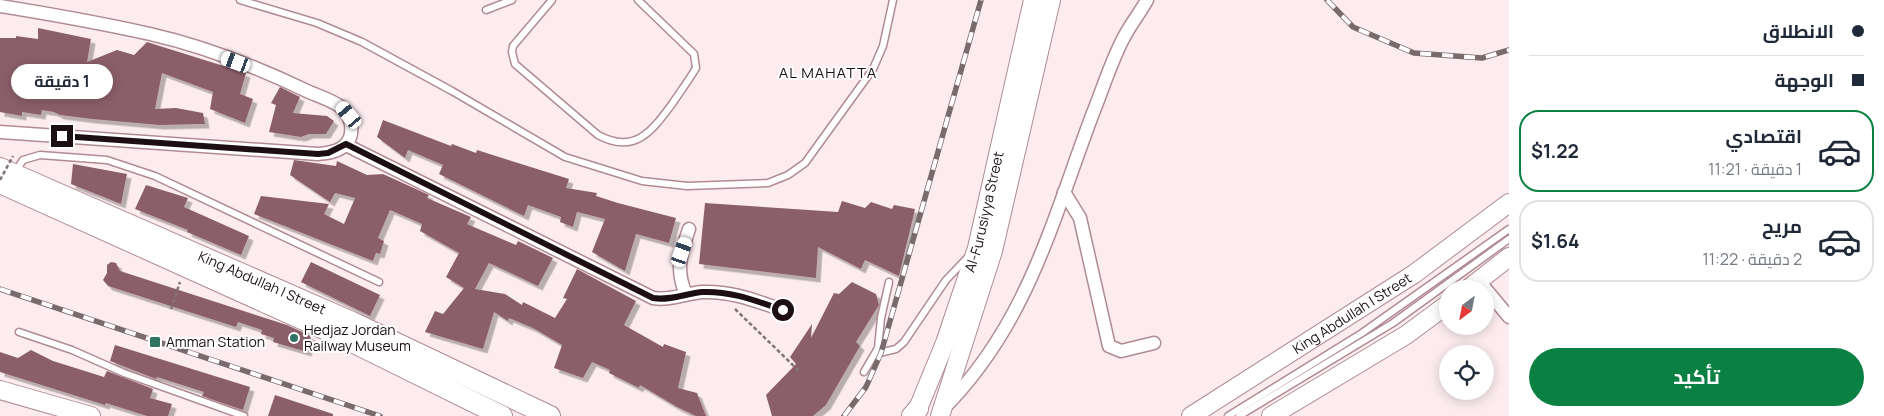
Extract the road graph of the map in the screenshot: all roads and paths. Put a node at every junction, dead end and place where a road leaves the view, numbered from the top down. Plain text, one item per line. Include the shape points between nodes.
1 (240, 0) edge
2 (512, 0) edge
3 (552, 0) edge
4 (638, 0) edge
5 (893, 0) edge
6 (1033, 0) edge
7 (1051, 0) edge
8 (1148, 0) edge
9 (0, 6) edge
10 (486, 10) dead end
11 (0, 132) edge
12 (346, 144) junction
13 (15, 150) dead end
14 (5, 172) edge
15 (1064, 192) junction
16 (1509, 204) edge
17 (690, 229) dead end
18 (1509, 229) edge
19 (1509, 239) edge
20 (977, 248) junction
21 (1509, 257) edge
22 (185, 266) junction
23 (1480, 280) edge
24 (379, 282) dead end
25 (889, 282) dead end
26 (717, 292) junction
27 (686, 294) junction
28 (1494, 303) edge
29 (171, 310) dead end
30 (783, 310) dead end
31 (1439, 311) edge
32 (1509, 317) edge
33 (19, 332) dead end
34 (1154, 342) dead end
35 (874, 354) junction
36 (799, 371) dead end
37 (864, 372) dead end
38 (0, 390) edge
39 (1290, 411) edge
40 (941, 413) edge
41 (915, 414) edge
42 (91, 416) edge
43 (244, 416) edge
44 (502, 416) edge
45 (550, 416) edge
46 (1191, 416) edge
47 (1228, 416) edge
48 (1239, 416) edge
49 (1271, 416) edge

1 - 5 lane via 316,23 362,42 565,157 642,181 687,186 768,183 805,163 873,69 883,46
2 - 10 lane
3 - 4 lane via 516,41 513,58 520,68 598,135 620,143 633,142 653,129 696,68 694,54
6 - 20 main road, Al-Furusiyya Street
7 - 40 main road, Al-Furusiyya Street via 993,251
8 - 15 street via 1117,51
9 - 12 street via 150,34 188,44 284,80 342,107 352,125
11 - 12 street via 318,154
12 - 27 street via 653,298
13 - 14 path
14 - 22 main road, King Abdullah I Street
14 - 24 lane via 34,155 87,157 122,164 155,176
14 - 45 main road, King Abdullah I Street via 352,322
15 - 34 street via 1080,218 1109,346 1121,351
15 - 40 street via 1041,257 1016,310 985,362
16 - 46 main road, King Abdullah I Street via 1414,274
17 - 27 street via 679,262 680,282
18 - 47 lane via 1362,333
19 - 48 lane via 1394,323
20 - 35 lane via 946,280 904,342 896,348
20 - 41 main road, Al-Furusiyya Street via 945,343
21 - 23 main road
22 - 29 path
22 - 44 main road, King Abdullah I Street via 344,338
25 - 35 lane via 880,340
26 - 27 street
26 - 30 street
26 - 36 path
28 - 32 street
31 - 39 main road
33 - 43 lane
35 - 37 lane
38 - 42 main road
39 - 49 main road

